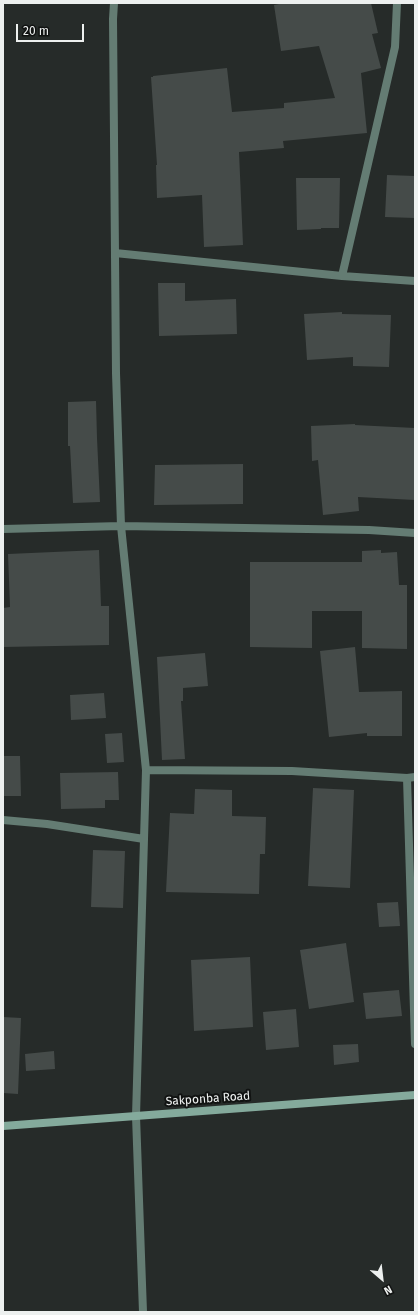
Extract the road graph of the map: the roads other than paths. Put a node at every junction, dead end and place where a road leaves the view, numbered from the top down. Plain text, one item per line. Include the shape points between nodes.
1 (114, 3) edge
2 (397, 3) edge
3 (115, 253) junction
4 (342, 276) junction
5 (415, 281) edge
6 (121, 526) junction
7 (3, 528) edge
8 (415, 533) edge
9 (146, 770) junction
10 (411, 778) edge
11 (3, 820) edge
12 (144, 839) junction
13 (415, 1044) edge
14 (415, 1095) edge
15 (136, 1116) junction
16 (3, 1126) edge
17 (143, 1312) edge

1 - 3 street
2 - 4 street via 395,47
3 - 4 street
3 - 6 street
4 - 5 street
6 - 7 street
6 - 8 street
6 - 9 street
9 - 10 street via 292,771
9 - 12 street
10 - 13 street
11 - 12 street
12 - 15 street
14 - 15 main road, Sakponba Road
15 - 16 main road, Sakponba Road
15 - 17 street

